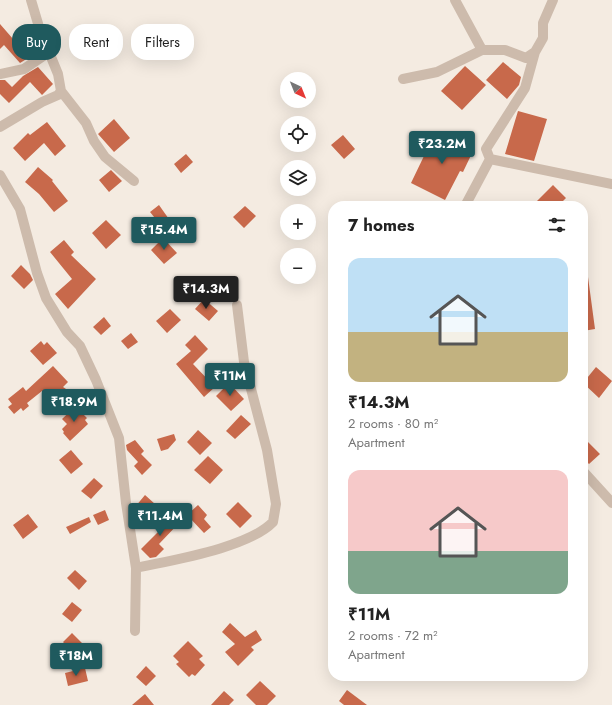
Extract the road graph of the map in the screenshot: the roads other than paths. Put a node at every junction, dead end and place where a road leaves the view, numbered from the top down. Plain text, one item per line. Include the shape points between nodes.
1 (31, 0) edge
2 (455, 0) edge
3 (553, 0) edge
4 (38, 24) edge
5 (482, 50) junction
6 (535, 52) junction
7 (38, 60) edge
8 (53, 60) edge
9 (0, 74) edge
10 (403, 79) dead end
11 (61, 91) junction
12 (0, 127) edge
13 (490, 159) junction
14 (0, 175) edge
15 (134, 181) dead end
16 (612, 184) edge
17 (468, 201) edge
18 (237, 304) dead end
19 (588, 477) edge
20 (612, 503) edge
21 (136, 568) junction
22 (135, 631) dead end

1 - 4 street
2 - 5 street
3 - 6 street via 543,23 543,38
5 - 6 street via 505,50 526,58
5 - 10 street via 437,72
6 - 13 street via 525,88 486,149
7 - 9 street via 24,69
8 - 11 street
11 - 12 street
11 - 15 street via 86,123 105,157
13 - 16 street
13 - 17 street
14 - 21 street via 20,210 46,298 67,332 80,346 120,438
18 - 21 street via 244,362 270,465 276,504 273,522 256,535 217,548
19 - 20 street
21 - 22 street

